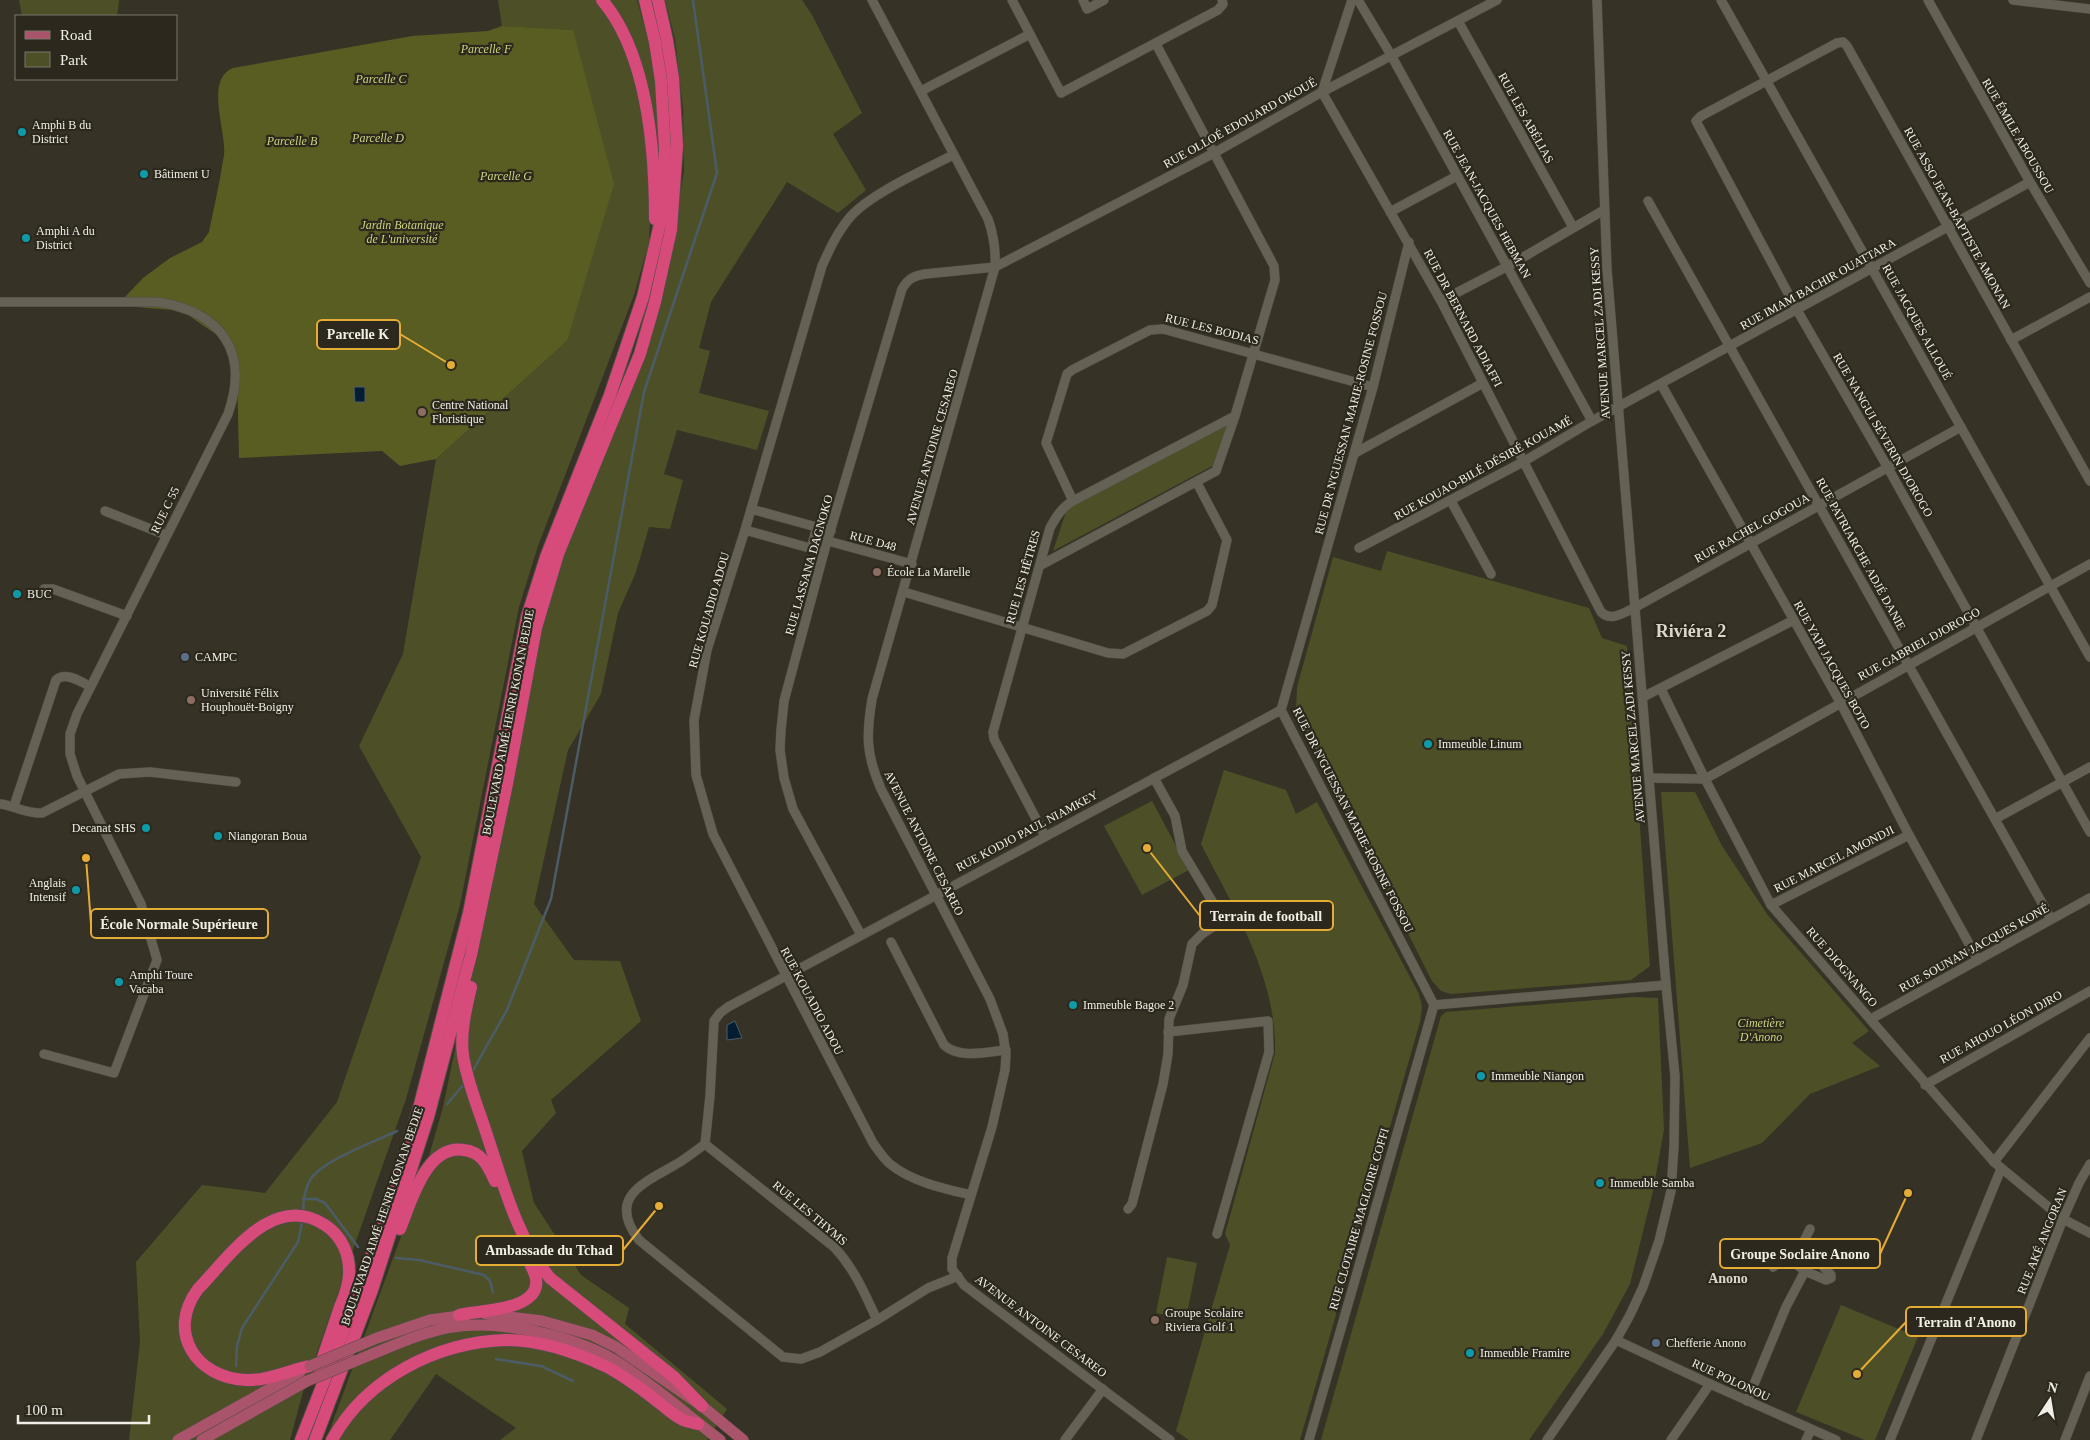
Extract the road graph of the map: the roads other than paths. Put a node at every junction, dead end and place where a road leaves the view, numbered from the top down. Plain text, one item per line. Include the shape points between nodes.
1 (602, 0) edge
2 (644, 0) edge
3 (658, 0) edge
4 (872, 0) edge
5 (1012, 0) edge
6 (1083, 0) edge
7 (1104, 0) edge
8 (1222, 0) edge
9 (1352, 0) edge
10 (1358, 0) edge
11 (1497, 0) edge
12 (1597, 0) edge
13 (1721, 0) edge
14 (1928, 0) edge
15 (2013, 0) edge
16 (2090, 9) edge
17 (1458, 21) junction
18 (1030, 34) junction
19 (1156, 44) junction
20 (1391, 55) junction
21 (1767, 81) junction
22 (921, 91) junction
23 (1322, 92) junction
24 (1214, 153) junction
25 (953, 154) junction
26 (1457, 176) junction
27 (2030, 182) junction
28 (1648, 201) dead end
29 (1604, 210) junction
30 (1390, 212) junction
31 (1573, 227) junction
32 (1948, 228) junction
33 (654, 242) junction
34 (1408, 242) junction
35 (1508, 266) junction
36 (995, 267) junction
37 (1872, 269) junction
38 (2087, 271) edge
39 (2090, 283) edge
40 (2090, 297) edge
41 (1442, 301) junction
42 (0, 302) edge
43 (1797, 310) junction
44 (2011, 340) junction
45 (1730, 347) junction
46 (1254, 353) junction
47 (1483, 383) junction
48 (1661, 384) junction
49 (1373, 387) junction
50 (1618, 408) junction
51 (1235, 416) junction
52 (1592, 421) junction
53 (1961, 427) junction
54 (1355, 452) junction
55 (1523, 462) junction
56 (1888, 468) junction
57 (2090, 481) edge
58 (1197, 483) junction
59 (1073, 501) junction
60 (1451, 501) junction
61 (1819, 506) junction
62 (751, 509) junction
63 (104, 512) dead end
64 (817, 527) junction
65 (745, 530) junction
66 (830, 531) junction
67 (166, 535) junction
68 (828, 541) junction
69 (1751, 544) junction
70 (812, 548) junction
71 (1359, 548) dead end
72 (824, 552) junction
73 (912, 564) junction
74 (2090, 564) edge
75 (1041, 565) junction
76 (1491, 574) dead end
77 (2050, 586) junction
78 (44, 589) dead end
79 (904, 592) junction
80 (1634, 608) junction
81 (127, 616) junction
82 (1794, 620) junction
83 (1022, 627) junction
84 (1977, 627) junction
85 (2090, 657) edge
86 (1908, 664) junction
87 (90, 686) junction
88 (1661, 688) junction
89 (1643, 697) junction
90 (1840, 702) junction
91 (1281, 710) junction
92 (2090, 767) edge
93 (1154, 778) junction
94 (1649, 778) junction
95 (1705, 779) junction
96 (236, 782) dead end
97 (2062, 782) junction
98 (85, 791) junction
99 (0, 804) edge
100 (14, 806) junction
101 (1995, 819) junction
102 (2090, 832) edge
103 (1909, 835) junction
104 (1045, 836) junction
105 (936, 894) junction
106 (2090, 898) edge
107 (1771, 905) junction
108 (2051, 919) junction
109 (861, 936) junction
110 (891, 942) dead end
111 (471, 955) junction
112 (1978, 960) junction
113 (785, 976) junction
114 (1666, 984) junction
115 (2090, 992) edge
116 (1434, 1006) junction
117 (1871, 1019) junction
118 (1168, 1032) junction
119 (2090, 1038) edge
120 (1006, 1050) junction
121 (44, 1054) dead end
122 (1925, 1085) junction
123 (423, 1116) junction
124 (705, 1144) junction
125 (2090, 1164) edge
126 (1998, 1165) junction
127 (972, 1195) junction
128 (1128, 1209) dead end
129 (2063, 1220) junction
130 (1810, 1229) dead end
131 (2090, 1233) edge
132 (1217, 1234) dead end
133 (1803, 1244) junction
134 (1788, 1258) junction
135 (1773, 1267) dead end
136 (1805, 1271) junction
137 (958, 1276) junction
138 (372, 1290) junction
139 (459, 1315) junction
140 (878, 1320) junction
141 (1616, 1340) junction
142 (310, 1366) junction
143 (2090, 1376) edge
144 (1710, 1384) junction
145 (1103, 1389) junction
146 (1747, 1401) junction
147 (702, 1406) junction
148 (698, 1424) junction
149 (1811, 1430) junction
150 (178, 1440) edge
151 (202, 1440) edge
152 (294, 1440) edge
153 (301, 1440) edge
154 (315, 1440) edge
155 (332, 1440) edge
156 (720, 1440) edge
157 (743, 1440) edge
158 (1065, 1440) edge
159 (1170, 1440) edge
160 (1309, 1440) edge
161 (1547, 1440) edge
162 (1672, 1440) edge
163 (1806, 1440) edge
164 (1836, 1440) edge
165 (1890, 1440) edge
166 (1976, 1440) edge
167 (2066, 1440) edge

1 - 33 highway via 630,46 639,77 651,136
2 - 33 highway, BOULEVARD AIMÉ HENRI KONAN BEDIE via 662,81 665,150 662,215
3 - 111 highway, BOULEVARD AIMÉ HENRI KONAN BEDIE via 672,68 676,126 671,230 640,354 558,554 536,628 508,784
4 - 22 street, AVENUE ANTOINE CESAREO
5 - 18 street
6 - 7 street via 1087,9
8 - 19 street via 1218,10
9 - 23 street
10 - 20 street, RUE JEAN-JACQUES HEBMAN
11 - 17 street, RUE OLLOÉ EDOUARD OKOUÉ
12 - 29 street, AVENUE MARCEL ZADI KESSY
13 - 21 street, RUE JACQUES ALLOUÉ
14 - 27 street, RUE ÉMILE ABOUSSOU
15 - 16 street
17 - 20 street, RUE OLLOÉ EDOUARD OKOUÉ
17 - 31 street, RUE LES ABÉLIAS
18 - 19 street via 1061,93
18 - 22 street
19 - 24 street
20 - 23 street, RUE OLLOÉ EDOUARD OKOUÉ
20 - 26 street, RUE JEAN-JACQUES HEBMAN
21 - 32 street, RUE ASSO JEAN-BAPTISTE AMONAN via 1843,42
21 - 37 street, RUE JACQUES ALLOUÉ
21 - 43 street, RUE NANGUI SÉVERIN DJOROGO via 1696,120
22 - 25 street, AVENUE ANTOINE CESAREO
23 - 24 street, RUE OLLOÉ EDOUARD OKOUÉ
23 - 30 street, RUE DR BERNARD ADIAFFI
24 - 36 street, RUE OLLOÉ EDOUARD OKOUÉ
24 - 46 street via 1274,266 1275,280
25 - 36 street, AVENUE ANTOINE CESAREO via 988,220 995,244
25 - 62 street, RUE KOUADIO ADOU via 869,201 852,215 831,245 822,266
26 - 30 street
26 - 35 street, RUE JEAN-JACQUES HEBMAN
27 - 32 street, RUE IMAM BACHIR OUATTARA
27 - 38 street, RUE ÉMILE ABOUSSOU
28 - 45 street, RUE PATRIARCHE ADJÉ DANIE
29 - 31 street
29 - 50 street, AVENUE MARCEL ZADI KESSY
30 - 34 street, RUE DR BERNARD ADIAFFI
31 - 35 street
32 - 37 street, RUE IMAM BACHIR OUATTARA
32 - 44 street, RUE ASSO JEAN-BAPTISTE AMONAN
33 - 123 highway, BOULEVARD AIMÉ HENRI KONAN BEDIE via 640,306 610,395 546,556 527,617 469,913
34 - 41 street, RUE DR BERNARD ADIAFFI
34 - 49 street, RUE DR N'GUESSAN MARIE-ROSINE FOSSOU
35 - 41 street
35 - 52 street, RUE JEAN-JACQUES HEBMAN
36 - 66 street, RUE LASSANA DAGNOKO via 925,274 907,281
36 - 73 street, AVENUE ANTOINE CESAREO
37 - 43 street, RUE IMAM BACHIR OUATTARA
37 - 53 street, RUE JACQUES ALLOUÉ
38 - 39 street, RUE ÉMILE ABOUSSOU
40 - 44 street
41 - 47 street, RUE DR BERNARD ADIAFFI
42 - 67 street, RUE C 55 via 158,302 193,310 218,330 234,361 235,394 228,414
43 - 45 street, RUE IMAM BACHIR OUATTARA
43 - 56 street, RUE NANGUI SÉVERIN DJOROGO
44 - 57 street, RUE ASSO JEAN-BAPTISTE AMONAN
45 - 48 street, RUE IMAM BACHIR OUATTARA
45 - 61 street, RUE PATRIARCHE ADJÉ DANIE
46 - 49 street, RUE LES BODIAS
46 - 51 street
46 - 59 street, RUE LES BODIAS via 1156,328 1067,374 1046,443
47 - 54 street
47 - 55 street, RUE DR BERNARD ADIAFFI
48 - 50 street, RUE IMAM BACHIR OUATTARA
48 - 69 street, RUE YAPI JACQUES BOTO
49 - 54 street, RUE DR N'GUESSAN MARIE-ROSINE FOSSOU
50 - 52 street, RUE KOUAO-BILÉ DÉSIRÉ KOUAMÉ
50 - 80 street, AVENUE MARCEL ZADI KESSY
51 - 58 street via 1220,466
51 - 59 street, RUE LES HÊTRES
52 - 55 street, RUE KOUAO-BILÉ DÉSIRÉ KOUAMÉ
53 - 56 street, RUE RACHEL GOGOUA
53 - 77 street, RUE JACQUES ALLOUÉ
54 - 91 street, RUE DR N'GUESSAN MARIE-ROSINE FOSSOU
55 - 60 street, RUE KOUAO-BILÉ DÉSIRÉ KOUAMÉ
55 - 80 street, RUE DR BERNARD ADIAFFI via 1601,612 1605,617 1613,617
56 - 61 street, RUE RACHEL GOGOUA
56 - 84 street, RUE NANGUI SÉVERIN DJOROGO
58 - 75 street
58 - 83 street via 1228,540 1212,605 1207,611 1123,654 1108,653
59 - 75 street, RUE LES HÊTRES via 1065,505 1050,528
60 - 71 street, RUE KOUAO-BILÉ DÉSIRÉ KOUAMÉ
60 - 76 street
61 - 69 street, RUE RACHEL GOGOUA
61 - 86 street, RUE PATRIARCHE ADJÉ DANIE
62 - 64 street
62 - 65 street, RUE KOUADIO ADOU
63 - 67 street
64 - 66 street
64 - 70 street
65 - 70 street
65 - 113 street, RUE KOUADIO ADOU via 708,650 694,720 696,775 713,834
66 - 68 street, RUE LASSANA DAGNOKO
67 - 81 street, RUE C 55
68 - 72 street, RUE LASSANA DAGNOKO
68 - 73 street, RUE D48
69 - 80 street, RUE RACHEL GOGOUA
69 - 82 street, RUE YAPI JACQUES BOTO
70 - 72 street
72 - 109 street, RUE LASSANA DAGNOKO via 784,701 780,750 792,809
73 - 79 street, AVENUE ANTOINE CESAREO
74 - 77 street, RUE GABRIEL DJOROGO
75 - 83 street, RUE LES HÊTRES
77 - 84 street, RUE GABRIEL DJOROGO
77 - 85 street, RUE JACQUES ALLOUÉ
78 - 81 street via 53,589
79 - 83 street
79 - 105 street, AVENUE ANTOINE CESAREO via 872,699 868,743 881,789
80 - 89 street, AVENUE MARCEL ZADI KESSY
81 - 87 street, RUE C 55
82 - 88 street
82 - 90 street, RUE YAPI JACQUES BOTO
83 - 104 street, RUE LES HÊTRES via 993,732
84 - 86 street, RUE GABRIEL DJOROGO
84 - 97 street, RUE NANGUI SÉVERIN DJOROGO
86 - 90 street, RUE GABRIEL DJOROGO
86 - 101 street, RUE PATRIARCHE ADJÉ DANIE
87 - 98 street, RUE C 55 via 70,734 70,754
87 - 100 street via 65,676 56,680
88 - 89 street
88 - 95 street, RUE DJOGNANGO
89 - 94 street, AVENUE MARCEL ZADI KESSY
90 - 95 street, RUE GABRIEL DJOROGO
90 - 103 street, RUE YAPI JACQUES BOTO
91 - 93 street, RUE KODJO PAUL NIAMKEY
91 - 116 street, RUE DR N'GUESSAN MARIE-ROSINE FOSSOU
92 - 97 street
93 - 104 street, RUE KODJO PAUL NIAMKEY
93 - 118 street via 1175,816 1182,851 1219,917 1218,922 1192,944
94 - 95 street
94 - 114 street, AVENUE MARCEL ZADI KESSY
95 - 107 street, RUE DJOGNANGO
96 - 98 street via 150,772 119,774
97 - 101 street
97 - 102 street, RUE NANGUI SÉVERIN DJOROGO
98 - 100 street via 42,813 32,814
98 - 121 street, RUE C 55 via 141,904 157,960 114,1073
99 - 100 street
101 - 108 street, RUE PATRIARCHE ADJÉ DANIE
103 - 107 street, RUE MARCEL AMONDJI
103 - 112 street, RUE YAPI JACQUES BOTO
104 - 105 street, RUE KODJO PAUL NIAMKEY
105 - 109 street, RUE KODJO PAUL NIAMKEY
105 - 120 street, AVENUE ANTOINE CESAREO via 990,999 1004,1034
106 - 108 street, RUE SOUNAN JACQUES KONÉ
107 - 117 street, RUE DJOGNANGO
108 - 112 street, RUE SOUNAN JACQUES KONÉ
109 - 113 street, RUE KODJO PAUL NIAMKEY
110 - 120 street via 950,1051
111 - 123 highway, BOULEVARD AIMÉ HENRI KONAN BEDIE via 434,1094
111 - 147 highway via 473,979 462,1044 467,1074 528,1247 550,1278 684,1385
112 - 117 street, RUE SOUNAN JACQUES KONÉ
113 - 124 street, RUE KODJO PAUL NIAMKEY via 720,1012 714,1021
113 - 127 street, RUE KOUADIO ADOU via 882,1156 900,1171 939,1187
114 - 116 street
114 - 141 street, AVENUE MARCEL ZADI KESSY via 1675,1076 1671,1192 1644,1287
115 - 122 street, RUE AHOUO LÉON DJRO
116 - 160 street, RUE CLOTAIRE MAGLOIRE COFFI
117 - 122 street, RUE DJOGNANGO
118 - 128 street via 1168,1054 1161,1093
118 - 132 street via 1268,1021 1269,1052
119 - 126 street
120 - 127 street, AVENUE ANTOINE CESAREO via 1002,1090
122 - 126 street, RUE DJOGNANGO
123 - 138 highway, BOULEVARD AIMÉ HENRI KONAN BEDIE
123 - 153 highway, BOULEVARD AIMÉ HENRI KONAN BEDIE via 409,1142 364,1279
124 - 140 street, RUE LES THYMS via 834,1247 856,1276
124 - 140 street via 645,1181 632,1194 626,1217 639,1240 783,1357 801,1359 820,1352
125 - 129 street, RUE AKÉ ANGORAN
126 - 129 street, RUE DJOGNANGO
126 - 165 street
127 - 137 street, AVENUE ANTOINE CESAREO via 952,1258 952,1269
129 - 131 street, RUE DJOGNANGO
129 - 166 street, RUE AKÉ ANGORAN
130 - 133 street
133 - 134 street
133 - 136 street via 1831,1278 1826,1280
134 - 135 street
134 - 136 street
136 - 146 street via 1786,1307
137 - 140 street via 928,1288
137 - 145 street, AVENUE ANTOINE CESAREO via 964,1285
138 - 139 highway via 422,1175 443,1154 465,1150 480,1156 488,1165 536,1279 535,1287 524,1302
138 - 154 highway, BOULEVARD AIMÉ HENRI KONAN BEDIE
139 - 142 main road, bridge via 423,1322
139 - 147 main road via 519,1317 592,1336 616,1347
141 - 144 street, RUE POLONOU
141 - 161 street, AVENUE MARCEL ZADI KESSY
142 - 150 main road
142 - 152 highway via 248,1380 219,1376 198,1360 185,1336 184,1322 191,1299 198,1289 266,1222 286,1216 303,1217 331,1229 342,1242 350,1276
143 - 167 street
144 - 146 street, RUE POLONOU
144 - 162 street
145 - 158 street
145 - 159 street, AVENUE ANTOINE CESAREO
146 - 149 street, RUE POLONOU
147 - 157 main road
148 - 151 main road, bridge via 640,1378 612,1359 589,1349 538,1332 502,1326 454,1326 415,1337 307,1381
148 - 155 highway via 682,1420 606,1367 565,1350 508,1340 477,1343 424,1358 364,1398
148 - 156 main road
149 - 163 street
149 - 164 street, RUE POLONOU

